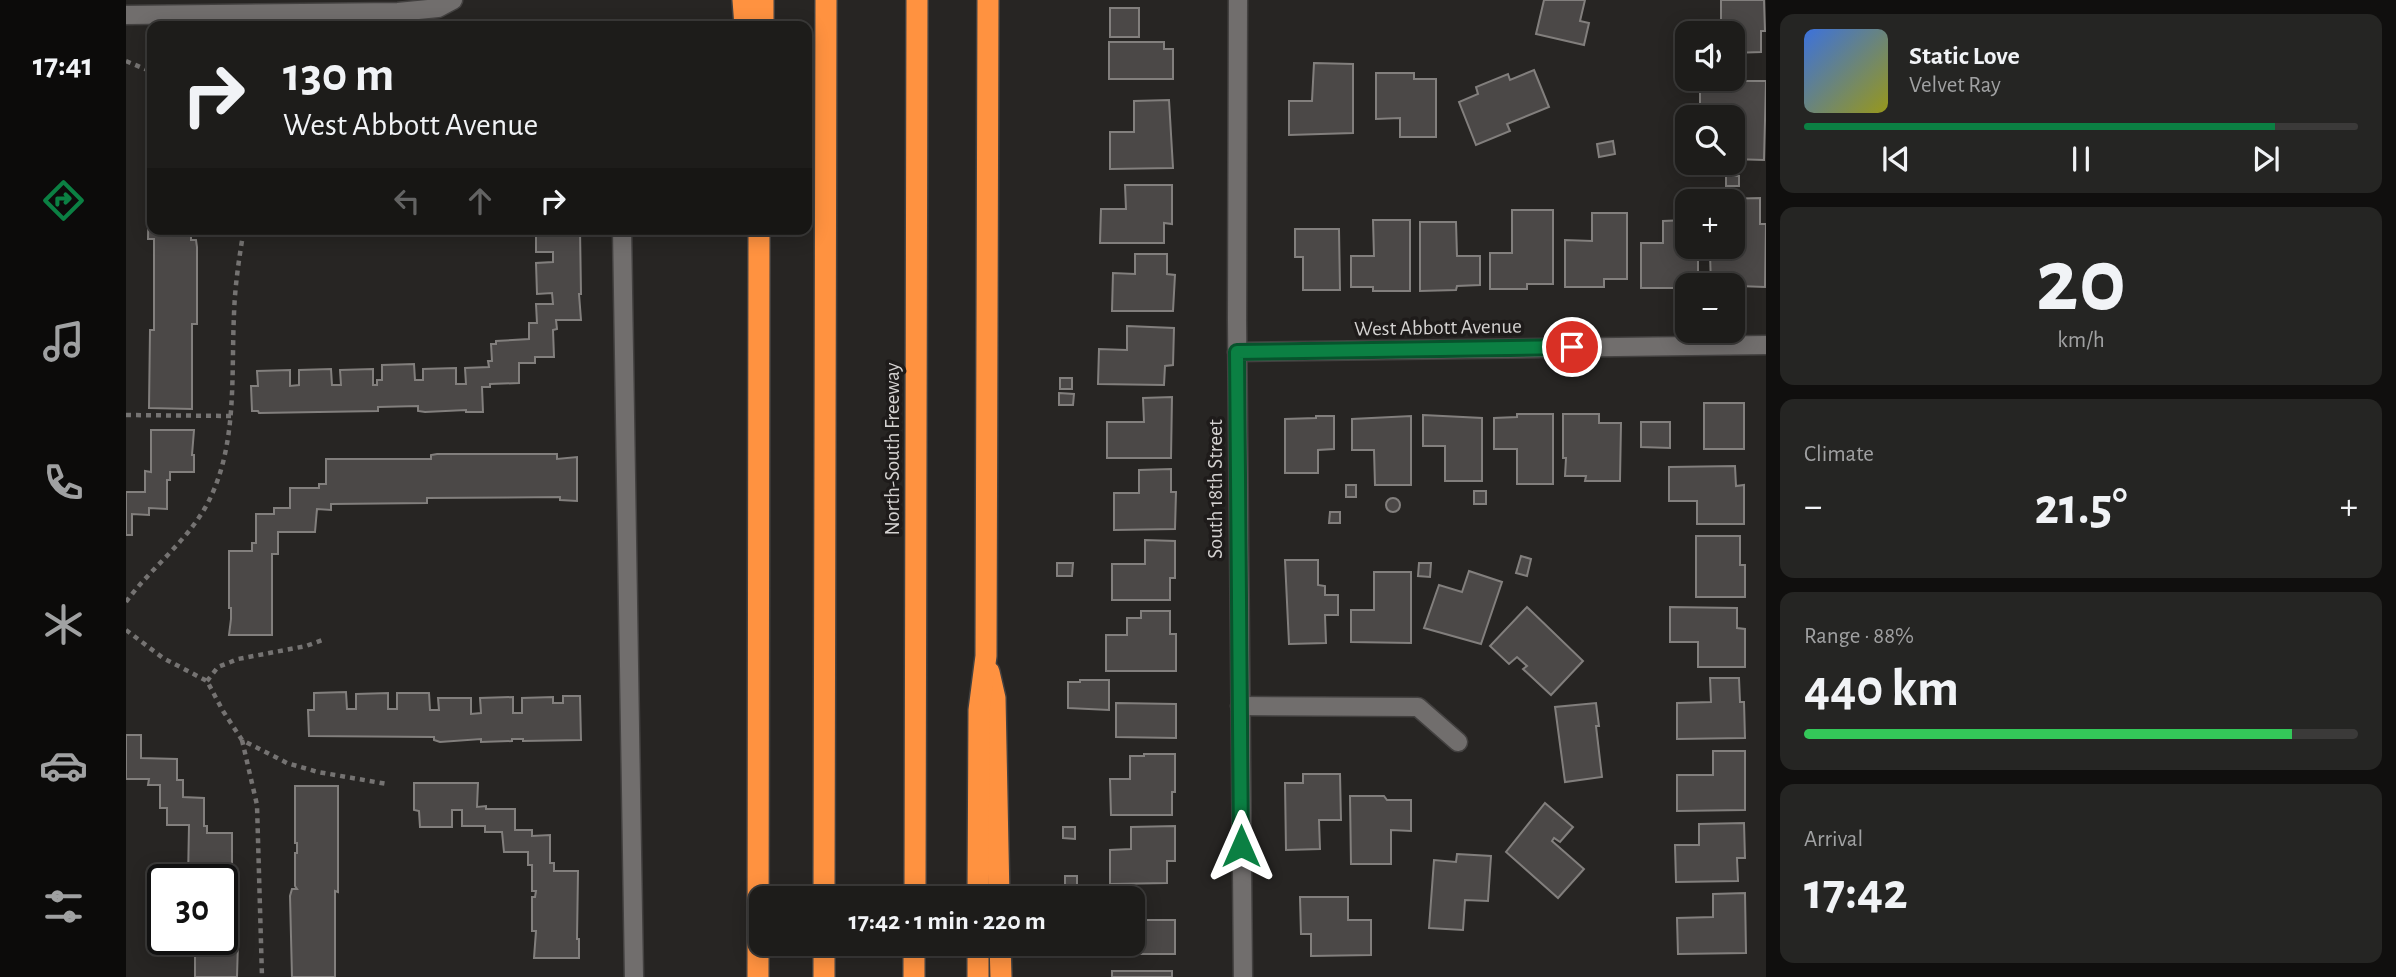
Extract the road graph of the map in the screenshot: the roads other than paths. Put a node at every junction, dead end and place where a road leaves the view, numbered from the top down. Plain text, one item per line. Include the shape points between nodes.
1 (743, 0) edge
2 (763, 0) edge
3 (826, 0) edge
4 (916, 0) edge
5 (988, 0) edge
6 (1238, 0) edge
7 (450, 2) edge
8 (126, 15) edge
9 (745, 21) edge
10 (763, 21) edge
11 (622, 235) edge
12 (759, 235) edge
13 (1766, 345) edge
14 (1237, 352) junction
15 (986, 656) junction
16 (1240, 706) junction
17 (1458, 742) dead end
18 (824, 886) edge
19 (915, 886) edge
20 (978, 886) edge
21 (999, 886) edge
22 (824, 956) edge
23 (914, 956) edge
24 (978, 956) edge
25 (1000, 956) edge
26 (634, 977) edge
27 (758, 977) edge
28 (824, 977) edge
29 (914, 977) edge
30 (978, 977) edge
31 (1001, 977) edge
32 (1243, 977) edge

1 - 9 highway
2 - 10 highway
3 - 18 highway
4 - 19 highway, North-South Freeway
5 - 15 highway
6 - 14 street, South 18th Street
7 - 8 street via 421,11 374,13
11 - 26 street
12 - 27 highway
13 - 14 street, West Abbott Avenue
14 - 16 street, South 18th Street
15 - 20 highway via 979,710
15 - 21 highway via 995,698
16 - 17 street via 1418,708
16 - 32 street, South 18th Street
22 - 28 highway
23 - 29 highway
24 - 30 highway
25 - 31 highway

